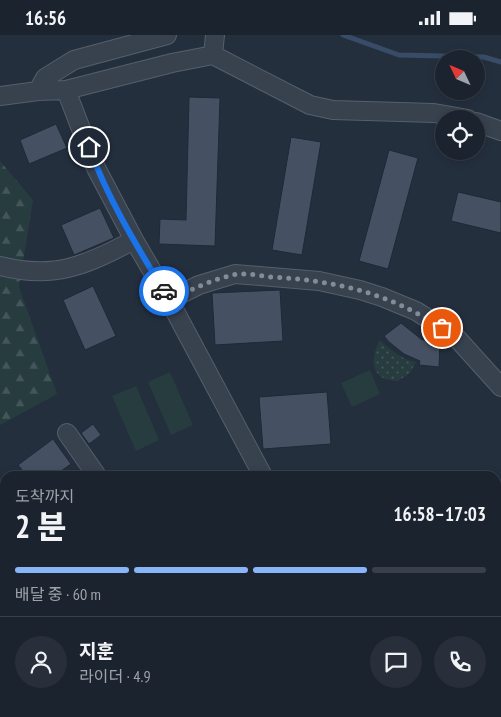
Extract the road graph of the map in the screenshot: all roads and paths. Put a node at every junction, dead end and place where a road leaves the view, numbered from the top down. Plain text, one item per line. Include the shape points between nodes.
1 (167, 35) edge
2 (216, 35) edge
3 (213, 55) junction
4 (66, 90) junction
5 (38, 91) junction
6 (0, 96) edge
7 (435, 113) edge
8 (485, 125) edge
9 (501, 131) edge
10 (134, 240) junction
11 (0, 266) edge
12 (169, 300) junction
13 (501, 387) edge
14 (67, 433) dead end
15 (94, 471) edge
16 (258, 471) edge

1 - 5 street via 74,60 46,77
2 - 3 street
3 - 4 street
3 - 7 street via 310,105 334,110
4 - 5 street
4 - 10 street via 96,168
5 - 6 street
8 - 9 street
10 - 11 street via 70,269 52,272
10 - 12 street
12 - 13 street via 199,285 235,274 319,281 360,290 416,311 455,336
12 - 16 street
14 - 15 street

